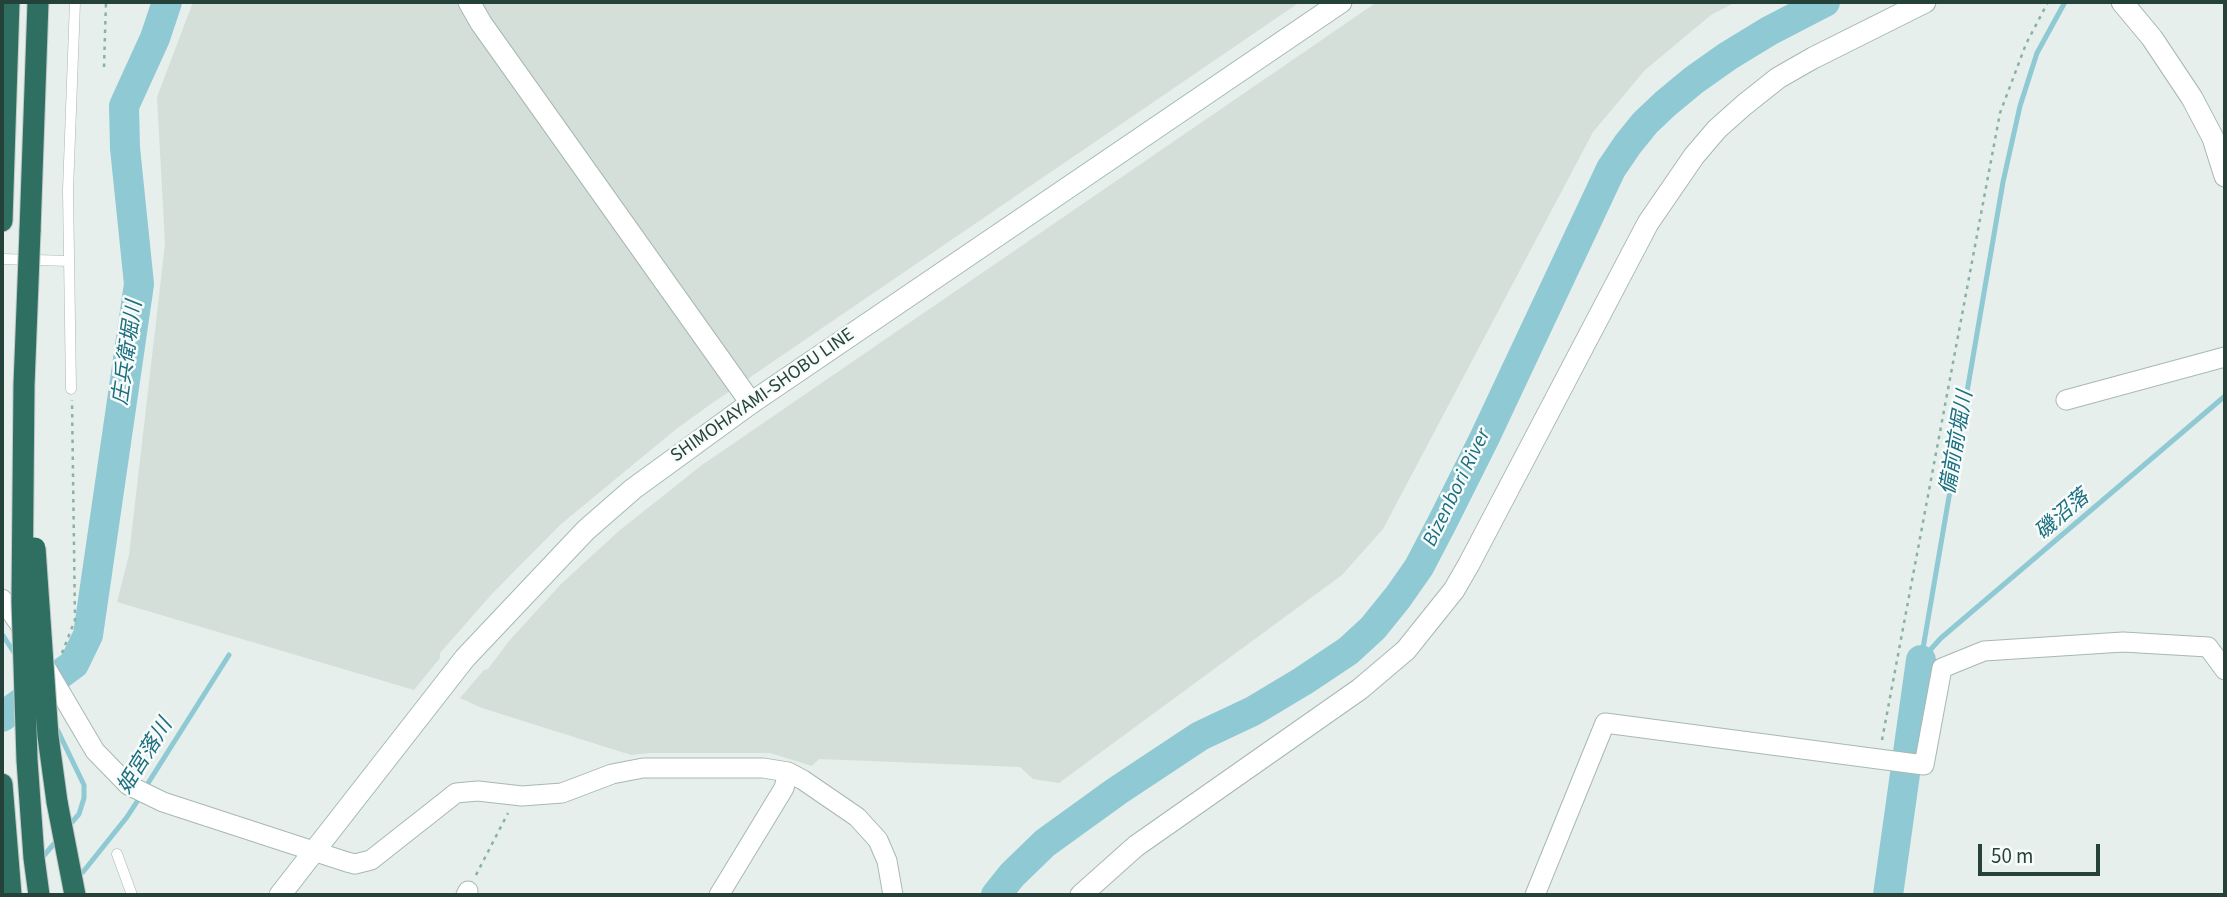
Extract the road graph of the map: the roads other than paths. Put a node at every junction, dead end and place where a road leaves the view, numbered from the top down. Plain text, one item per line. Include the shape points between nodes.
1 (9, 2) edge
2 (38, 2) edge
3 (75, 2) edge
4 (469, 2) edge
5 (1341, 2) edge
6 (1925, 2) edge
7 (2122, 2) edge
8 (2219, 136) edge
9 (2225, 176) edge
10 (2, 221) edge
11 (2, 259) edge
12 (69, 261) junction
13 (2225, 357) edge
14 (24, 385) junction
15 (71, 389) road end
16 (2066, 400) dead end
17 (751, 403) junction
18 (2, 599) edge
19 (2225, 670) edge
20 (788, 772) junction
21 (2, 784) edge
22 (313, 852) junction
23 (117, 854) dead end
24 (11, 895) edge
25 (39, 895) edge
26 (75, 895) edge
27 (132, 895) edge
28 (280, 895) edge
29 (719, 895) edge
30 (893, 895) edge
31 (1081, 895) edge
32 (1535, 895) edge

1 - 10 highway
2 - 14 highway, bridge
3 - 12 lane
4 - 17 street
5 - 17 street, SHIMOHAYAMI-SHOBU LINE
6 - 31 street via 1778,78 1693,156 1648,223 1469,565 1406,650 1360,689 1136,846
7 - 8 street
8 - 9 street
11 - 12 lane
12 - 15 lane
13 - 16 street
14 - 25 highway, bridge via 22,615 27,761
14 - 26 highway, bridge via 48,736
17 - 22 street, SHIMOHAYAMI-SHOBU LINE via 633,489 586,530 465,658
18 - 22 street via 95,751 128,785 163,802
19 - 32 street via 2208,647 2123,642 1984,651 1942,668 1924,765 1605,723
20 - 22 street via 643,768 562,793 456,793 363,864
20 - 29 street via 784,788
20 - 30 street via 857,817 878,841
21 - 24 highway
22 - 28 street, SHIMOHAYAMI-SHOBU LINE
23 - 27 lane

